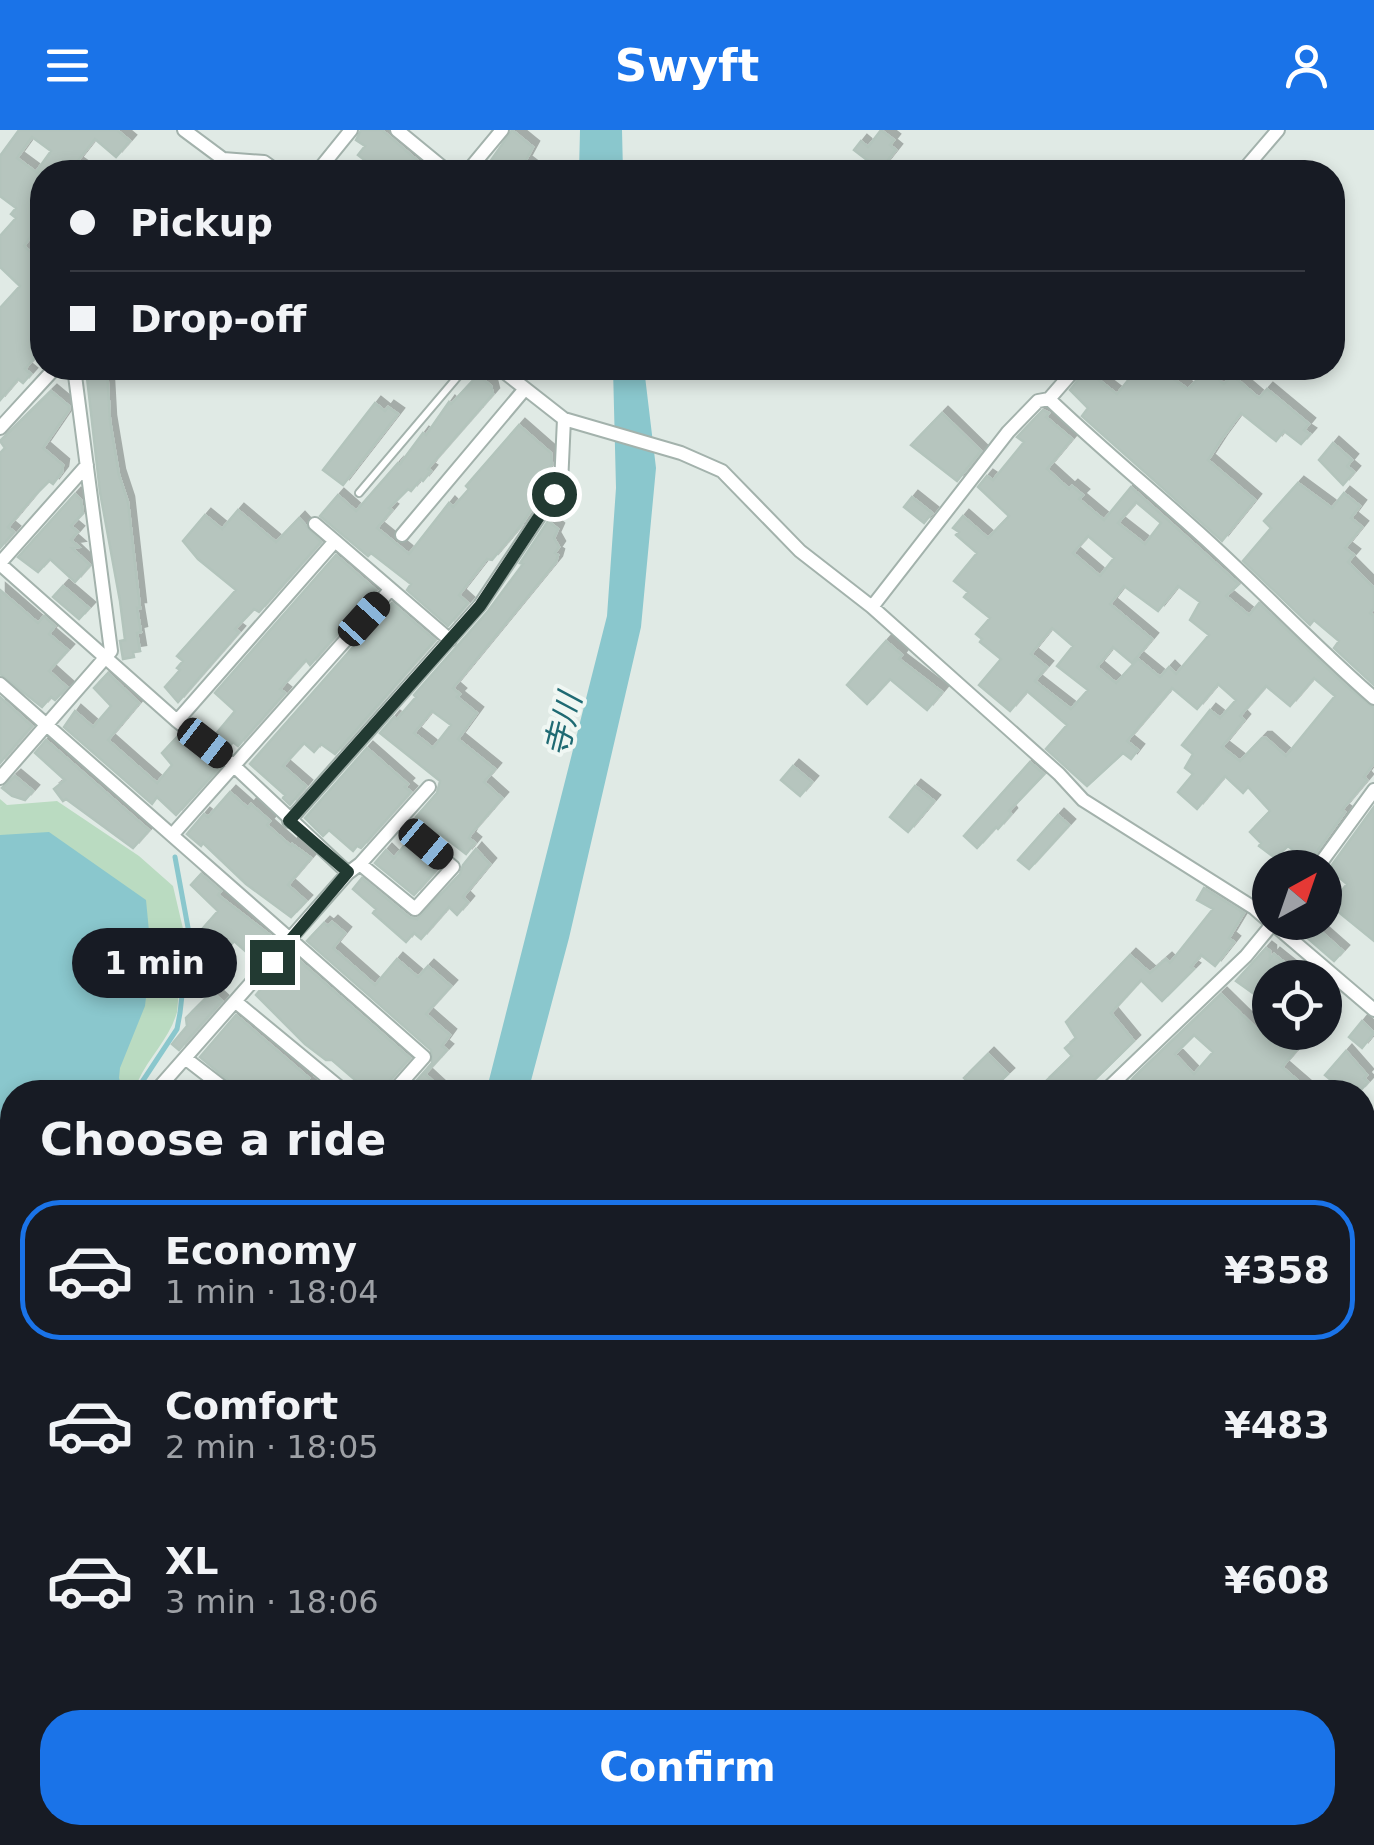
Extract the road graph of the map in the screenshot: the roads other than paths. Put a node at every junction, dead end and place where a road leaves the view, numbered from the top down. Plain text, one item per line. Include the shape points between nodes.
1 (184, 130) edge
2 (351, 130) edge
3 (397, 130) edge
4 (502, 130) edge
5 (1278, 130) edge
6 (234, 160) edge
7 (327, 160) edge
8 (433, 160) edge
9 (478, 160) edge
10 (1252, 160) edge
11 (44, 380) edge
12 (76, 380) edge
13 (454, 380) edge
14 (513, 380) edge
15 (1066, 380) edge
16 (524, 390) junction
17 (1049, 399) junction
18 (564, 419) junction
19 (0, 428) edge
20 (87, 465) junction
21 (360, 492) dead end
22 (315, 524) dead end
23 (402, 535) dead end
24 (335, 541) junction
25 (0, 563) edge
26 (390, 590) junction
27 (872, 607) junction
28 (450, 640) junction
29 (106, 658) junction
30 (0, 684) edge
31 (1374, 698) edge
32 (178, 720) junction
33 (47, 726) junction
34 (233, 765) junction
35 (0, 778) edge
36 (429, 787) dead end
37 (1374, 790) edge
38 (289, 821) junction
39 (399, 821) junction
40 (173, 834) junction
41 (1330, 850) edge
42 (354, 868) junction
43 (1252, 907) edge
44 (1259, 940) edge
45 (1292, 940) edge
46 (290, 942) junction
47 (236, 1002) junction
48 (1374, 1010) edge
49 (186, 1058) junction
50 (166, 1080) edge
51 (213, 1080) edge
52 (330, 1080) edge
53 (404, 1080) edge
54 (1117, 1080) edge

1 - 6 street
2 - 7 street
3 - 8 street
4 - 9 street
5 - 10 street
11 - 19 street
12 - 20 street
13 - 21 lane
14 - 16 street
15 - 17 street
16 - 18 street
16 - 23 street
17 - 27 street via 1038,401 1008,432
17 - 31 street
18 - 27 street via 722,471 800,551
18 - 28 street via 561,484
20 - 25 street
20 - 29 street via 111,651
22 - 24 street
24 - 26 street
24 - 32 street
25 - 29 street
26 - 28 street
26 - 34 street
27 - 43 street via 1083,800
28 - 38 street
29 - 32 street
29 - 33 street
30 - 33 street
32 - 34 street
33 - 35 street
33 - 40 street
34 - 38 street
34 - 40 street
36 - 39 street
37 - 41 street
38 - 42 street
39 - 42 street
39 - 42 street via 453,867 415,910
40 - 46 street
42 - 46 street
44 - 54 street
45 - 48 street
46 - 47 street
46 - 53 street via 424,1057
47 - 49 street
47 - 52 street
49 - 50 street
49 - 51 street

